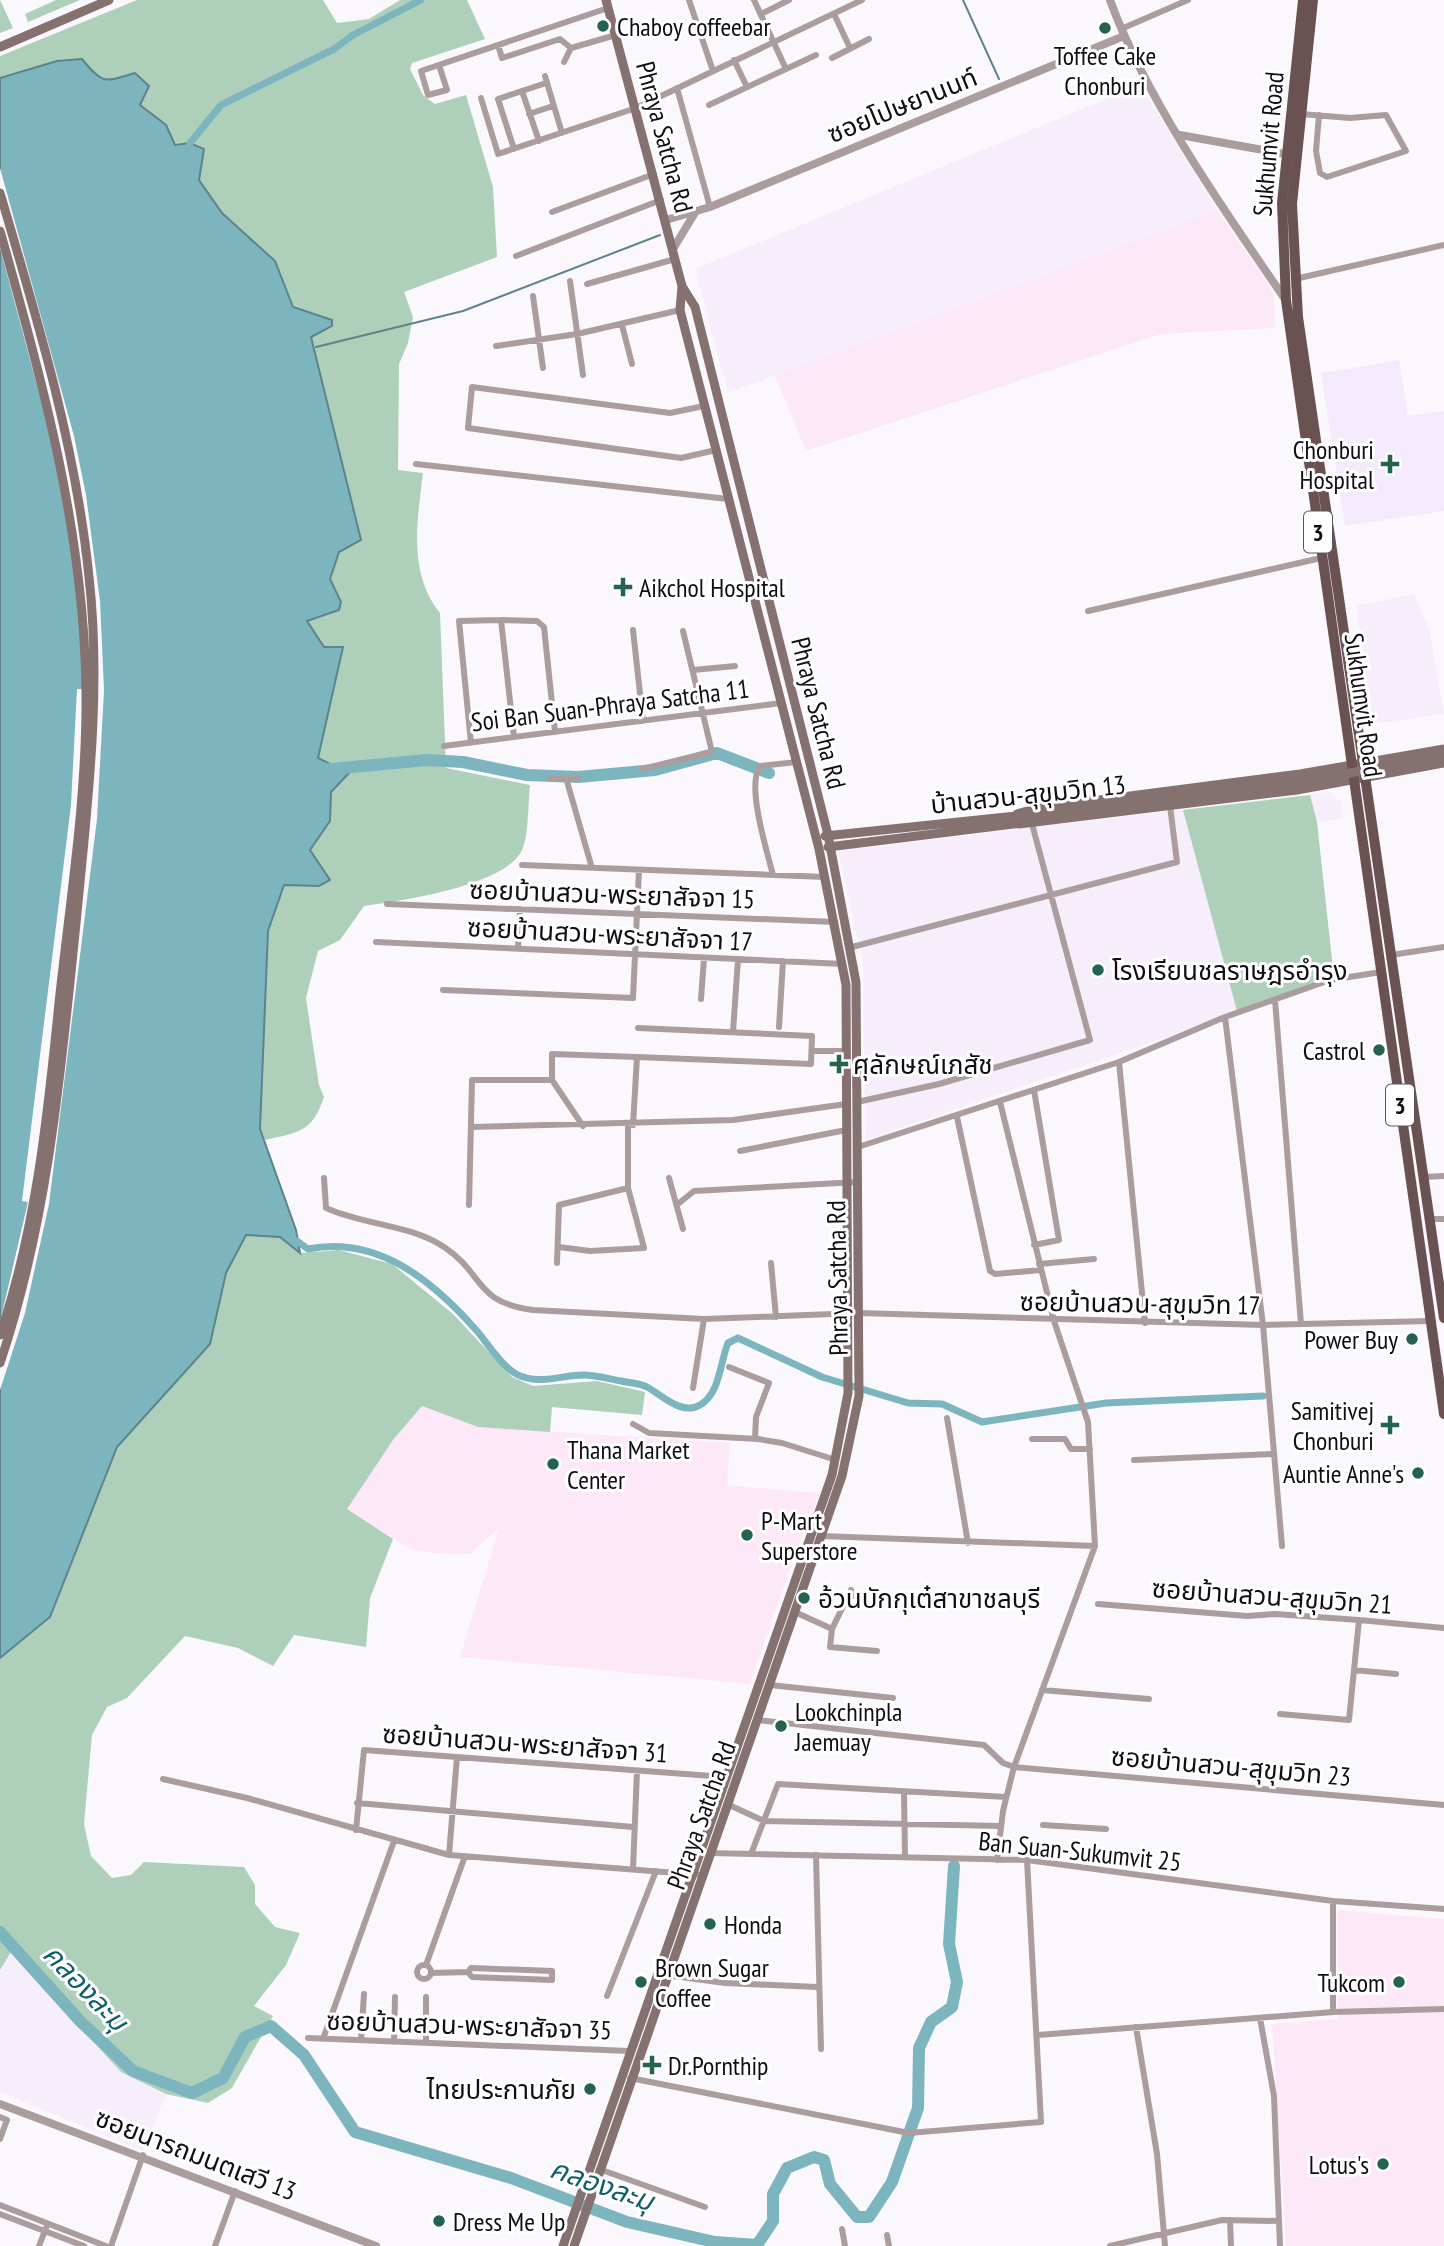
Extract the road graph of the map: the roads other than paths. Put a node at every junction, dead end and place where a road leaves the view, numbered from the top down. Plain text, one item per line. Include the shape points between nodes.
1 (109, 0) edge
2 (689, 0) edge
3 (754, 0) edge
4 (789, 0) edge
5 (862, 0) edge
6 (1110, 0) edge
7 (1188, 0) edge
8 (1303, 0) edge
9 (1313, 0) edge
10 (607, 4) edge
11 (834, 13) junction
12 (761, 14) junction
13 (1122, 33) junction
14 (616, 34) junction
15 (870, 39) dead end
16 (774, 42) junction
17 (498, 45) junction
18 (0, 47) edge
19 (571, 48) junction
20 (850, 48) junction
21 (816, 55) dead end
22 (832, 58) dead end
23 (734, 60) junction
24 (564, 62) dead end
25 (439, 65) junction
26 (786, 69) junction
27 (713, 71) junction
28 (747, 87) junction
29 (677, 88) junction
30 (522, 91) junction
31 (481, 98) dead end
32 (709, 105) dead end
33 (553, 106) junction
34 (636, 108) junction
35 (529, 114) junction
36 (1301, 114) junction
37 (1319, 115) junction
38 (562, 133) junction
39 (1180, 135) junction
40 (539, 141) junction
41 (514, 149) junction
42 (1291, 155) junction
43 (653, 174) junction
44 (0, 193) edge
45 (661, 200) junction
46 (710, 207) junction
47 (696, 211) junction
48 (552, 212) dead end
49 (666, 220) junction
50 (0, 231) edge
51 (1444, 245) edge
52 (674, 254) junction
53 (516, 256) dead end
54 (1295, 279) junction
55 (570, 281) dead end
56 (587, 284) dead end
57 (682, 286) junction
58 (533, 296) dead end
59 (1286, 300) junction
60 (695, 307) junction
61 (680, 310) junction
62 (622, 325) junction
63 (577, 334) junction
64 (539, 340) junction
65 (496, 346) dead end
66 (632, 364) dead end
67 (543, 368) dead end
68 (583, 375) dead end
69 (704, 406) junction
70 (716, 450) junction
71 (416, 464) dead end
72 (729, 499) junction
73 (743, 499) junction
74 (1321, 558) junction
75 (767, 592) junction
76 (753, 593) junction
77 (1088, 611) dead end
78 (501, 620) junction
79 (633, 630) dead end
80 (683, 631) dead end
81 (735, 666) dead end
82 (693, 670) junction
83 (794, 700) junction
84 (781, 703) junction
85 (703, 713) junction
86 (643, 721) junction
87 (555, 732) junction
88 (513, 737) junction
89 (471, 743) junction
90 (444, 747) dead end
91 (1439, 750) edge
92 (1444, 756) edge
93 (1363, 761) junction
94 (797, 762) junction
95 (1351, 764) junction
96 (1440, 764) edge
97 (642, 769) dead end
98 (566, 778) junction
99 (1365, 778) junction
100 (550, 779) dead end
101 (578, 779) dead end
102 (1353, 781) junction
103 (1170, 806) junction
104 (1018, 819) junction
105 (1032, 824) junction
106 (828, 835) junction
107 (816, 837) junction
108 (831, 847) junction
109 (819, 849) junction
110 (523, 865) dead end
111 (592, 868) junction
112 (639, 870) junction
113 (773, 875) junction
114 (825, 877) junction
115 (1052, 896) junction
116 (387, 904) dead end
117 (520, 909) junction
118 (637, 914) junction
119 (835, 922) junction
120 (376, 942) dead end
121 (852, 947) junction
122 (1444, 947) edge
123 (518, 949) junction
124 (636, 954) junction
125 (1391, 955) junction
126 (704, 958) junction
127 (737, 959) junction
128 (783, 961) junction
129 (843, 964) junction
130 (1381, 972) junction
131 (443, 990) dead end
132 (701, 999) dead end
133 (1275, 1000) junction
134 (1225, 1017) junction
135 (779, 1027) dead end
136 (638, 1028) dead end
137 (733, 1032) junction
138 (813, 1051) junction
139 (846, 1051) junction
140 (637, 1057) junction
141 (1119, 1062) junction
142 (552, 1080) junction
143 (1034, 1090) junction
144 (857, 1102) junction
145 (1000, 1102) junction
146 (846, 1104) junction
147 (957, 1116) junction
148 (631, 1125) junction
149 (583, 1126) junction
150 (471, 1127) junction
151 (846, 1130) junction
152 (858, 1147) junction
153 (740, 1151) dead end
154 (1444, 1176) edge
155 (1423, 1177) junction
156 (324, 1178) dead end
157 (669, 1178) dead end
158 (846, 1182) junction
159 (857, 1182) junction
160 (628, 1188) junction
161 (678, 1204) junction
162 (470, 1205) dead end
163 (1430, 1219) junction
164 (1444, 1219) edge
165 (683, 1229) dead end
166 (1034, 1244) junction
167 (559, 1247) junction
168 (1094, 1259) dead end
169 (557, 1263) dead end
170 (771, 1263) dead end
171 (1040, 1267) junction
172 (859, 1313) junction
173 (848, 1314) junction
174 (776, 1317) junction
175 (1444, 1318) edge
176 (705, 1319) junction
177 (1055, 1321) junction
178 (1431, 1321) junction
179 (1145, 1323) junction
180 (1301, 1324) junction
181 (1263, 1325) junction
182 (0, 1335) edge
183 (0, 1363) edge
184 (729, 1367) dead end
185 (693, 1388) dead end
186 (1444, 1414) edge
187 (947, 1419) dead end
188 (633, 1424) dead end
189 (755, 1439) junction
190 (1032, 1439) dead end
191 (1090, 1449) junction
192 (1273, 1454) junction
193 (836, 1460) junction
194 (1134, 1460) dead end
195 (811, 1536) junction
196 (821, 1536) junction
197 (968, 1543) junction
198 (1095, 1546) junction
199 (1282, 1546) dead end
200 (862, 1597) dead end
201 (1098, 1605) dead end
202 (795, 1612) junction
203 (1359, 1619) junction
204 (1444, 1628) edge
205 (832, 1629) junction
206 (877, 1651) dead end
207 (1354, 1670) junction
208 (1396, 1674) dead end
209 (770, 1685) junction
210 (1042, 1690) junction
211 (893, 1698) dead end
212 (1149, 1699) dead end
213 (1280, 1714) dead end
214 (757, 1720) junction
215 (457, 1757) junction
216 (1014, 1767) junction
217 (637, 1771) junction
218 (725, 1777) junction
219 (163, 1779) dead end
220 (904, 1793) junction
221 (1006, 1797) junction
222 (358, 1803) junction
223 (727, 1804) junction
224 (1444, 1805) edge
225 (451, 1810) junction
226 (764, 1821) junction
227 (904, 1825) junction
228 (1042, 1825) dead end
229 (1001, 1826) junction
230 (633, 1827) junction
231 (1106, 1829) dead end
232 (356, 1830) junction
233 (394, 1841) junction
234 (710, 1853) junction
235 (449, 1854) junction
236 (751, 1854) junction
237 (816, 1855) junction
238 (466, 1856) junction
239 (905, 1857) junction
240 (997, 1860) junction
241 (1027, 1860) junction
242 (633, 1869) junction
243 (656, 1871) junction
244 (692, 1874) junction
245 (702, 1875) junction
246 (1333, 1901) junction
247 (1444, 1909) edge
248 (426, 1965) junction
249 (502, 1969) junction
250 (468, 1972) junction
251 (431, 1973) junction
252 (666, 1975) junction
253 (501, 1978) junction
254 (817, 1987) junction
255 (364, 1994) dead end
256 (607, 1996) dead end
257 (395, 1997) dead end
258 (426, 1997) dead end
259 (1444, 2009) edge
260 (1333, 2012) junction
261 (647, 2014) junction
262 (1260, 2018) junction
263 (1136, 2027) junction
264 (1038, 2035) junction
265 (309, 2038) dead end
266 (323, 2039) junction
267 (361, 2040) junction
268 (394, 2042) junction
269 (426, 2043) junction
270 (821, 2049) dead end
271 (629, 2051) junction
272 (630, 2078) junction
273 (0, 2104) edge
274 (3, 2119) edge
275 (0, 2139) edge
276 (143, 2155) junction
277 (599, 2169) junction
278 (235, 2191) junction
279 (586, 2193) junction
280 (0, 2205) edge
281 (705, 2207) dead end
282 (580, 2210) junction
283 (0, 2214) edge
284 (1230, 2220) junction
285 (1279, 2221) junction
286 (48, 2223) junction
287 (842, 2229) dead end
288 (45, 2231) junction
289 (1164, 2234) junction
290 (887, 2235) dead end
291 (94, 2244) edge
292 (39, 2246) edge
293 (85, 2246) edge
294 (108, 2246) edge
295 (215, 2246) edge
296 (376, 2246) edge
297 (563, 2246) edge
298 (573, 2246) edge
299 (845, 2246) edge
300 (889, 2246) edge
301 (1110, 2246) edge
302 (1165, 2246) edge
303 (1231, 2246) edge
304 (1280, 2246) edge

1 - 18 main road
2 - 27 street
3 - 12 street
4 - 12 street
5 - 11 street
6 - 13 street
7 - 13 street
8 - 42 main road, Sukhumvit Road / 3
9 - 36 main road, Sukhumvit Road / 3
10 - 14 main road, Phraya Satcha Rd
10 - 17 street
11 - 16 street
11 - 20 street
12 - 16 street
13 - 39 street
13 - 46 street, ซอยโปษยานนท์
14 - 19 street
14 - 34 main road, Phraya Satcha Rd
15 - 20 street
16 - 23 street
16 - 26 street
17 - 19 street via 502,58 560,39
17 - 25 street
19 - 24 street
20 - 22 street
21 - 26 street
23 - 27 street
23 - 28 street
25 - 25 street via 447,90 428,95 421,71
26 - 28 street
27 - 29 street
28 - 32 street
29 - 34 street
29 - 46 street
30 - 33 street via 545,80
30 - 35 street
30 - 41 street via 498,99
31 - 41 street via 498,154
33 - 35 street
33 - 38 street
34 - 38 street
34 - 43 main road, Phraya Satcha Rd
35 - 40 street
36 - 37 street
36 - 42 main road, Sukhumvit Road / 3
37 - 37 street via 1316,151 1320,173 1327,177 1406,151 1386,115
38 - 40 street
39 - 42 street
39 - 59 street via 1242,238
40 - 41 street
42 - 54 main road, Sukhumvit Road / 3
42 - 59 main road, Sukhumvit Road / 3 via 1282,241
43 - 45 main road, Phraya Satcha Rd
43 - 48 street
44 - 183 main road via 72,466 89,576 95,695 93,758 46,1182
45 - 49 main road, Phraya Satcha Rd
45 - 53 street
46 - 47 street, ซอยโปษยานนท์
47 - 49 street, ซอยโปษยานนท์
47 - 52 street
49 - 52 main road, Phraya Satcha Rd
50 - 182 main road via 62,467 79,575 86,695 57,1029 36,1182
51 - 54 street
52 - 56 street
52 - 57 main road, Phraya Satcha Rd
54 - 93 main road, Sukhumvit Road / 3
55 - 63 street
57 - 60 main road, Phraya Satcha Rd
57 - 61 main road, Phraya Satcha Rd
58 - 64 street
59 - 74 main road, Sukhumvit Road / 3
60 - 61 main road
60 - 73 main road, Phraya Satcha Rd
61 - 62 street
61 - 69 main road, Phraya Satcha Rd
62 - 63 street
62 - 66 street
63 - 64 street
63 - 68 street
64 - 65 street
64 - 67 street
69 - 70 main road, Phraya Satcha Rd
69 - 70 street via 670,413 472,387 468,428 681,458
70 - 72 main road, Phraya Satcha Rd
71 - 72 street
72 - 73 main road
72 - 76 main road, Phraya Satcha Rd
73 - 75 main road, Phraya Satcha Rd
74 - 77 street
74 - 95 main road, Sukhumvit Road / 3
75 - 76 main road
75 - 83 main road, Phraya Satcha Rd
76 - 84 main road, Phraya Satcha Rd
78 - 87 street via 537,621 544,627
78 - 88 street
78 - 89 street via 459,621
79 - 86 street
80 - 82 street
81 - 82 street
82 - 85 street
83 - 84 main road
83 - 106 main road, Phraya Satcha Rd
84 - 85 street, Soi Ban Suan-Phraya Satcha 11
84 - 94 main road, Phraya Satcha Rd
85 - 86 street, Soi Ban Suan-Phraya Satcha 11
85 - 97 street via 713,749 710,753
86 - 87 street, Soi Ban Suan-Phraya Satcha 11
87 - 88 street, Soi Ban Suan-Phraya Satcha 11
88 - 89 street, Soi Ban Suan-Phraya Satcha 11
89 - 90 street, Soi Ban Suan-Phraya Satcha 11
91 - 93 main road
91 - 96 main road
92 - 104 main road, บ้านสวน-สุขุมวิท 13, bridge via 1306,781
93 - 95 main road
93 - 99 main road, Sukhumvit Road / 3
94 - 107 main road, Phraya Satcha Rd
94 - 113 street via 757,768 755,776
95 - 102 main road, Sukhumvit Road / 3
95 - 104 main road via 1038,808
96 - 99 main road
98 - 100 street
98 - 101 street
98 - 111 street
99 - 102 main road
99 - 125 main road, Sukhumvit Road / 3
102 - 103 main road
102 - 130 main road, Sukhumvit Road / 3
103 - 105 main road
103 - 115 street via 1177,862
104 - 105 main road
104 - 106 main road, บ้านสวน-สุขุมวิท 13
104 - 108 main road, บ้านสวน-สุขุมวิท 13
105 - 115 street
106 - 107 main road, บ้านสวน-สุขุมวิท 13
106 - 108 main road, Phraya Satcha Rd
107 - 109 main road, Phraya Satcha Rd
108 - 109 main road, บ้านสวน-สุขุมวิท 13
108 - 121 main road, Phraya Satcha Rd
109 - 114 main road, Phraya Satcha Rd
110 - 111 street
111 - 112 street
112 - 113 street
112 - 118 street
113 - 114 street
114 - 119 main road, Phraya Satcha Rd
115 - 121 street
115 - 144 street via 1090,1040 939,1084
116 - 117 street, ซอยบ้านสวน-พระยาสัจจา 15
117 - 118 street, ซอยบ้านสวน-พระยาสัจจา 15
117 - 123 street
118 - 119 street, ซอยบ้านสวน-พระยาสัจจา 15
118 - 124 street
119 - 129 main road, Phraya Satcha Rd
120 - 123 street, ซอยบ้านสวน-พระยาสัจจา 17
121 - 144 main road, Phraya Satcha Rd
122 - 125 street
123 - 124 street, ซอยบ้านสวน-พระยาสัจจา 17
124 - 126 street, ซอยบ้านสวน-พระยาสัจจา 17
124 - 131 street via 633,998
125 - 155 main road, Sukhumvit Road / 3
126 - 127 street, ซอยบ้านสวน-พระยาสัจจา 17
126 - 132 street
127 - 128 street, ซอยบ้านสวน-พระยาสัจจา 17
127 - 137 street
128 - 129 street, ซอยบ้านสวน-พระยาสัจจา 17
128 - 135 street
129 - 139 main road, Phraya Satcha Rd
130 - 133 street via 1330,979
130 - 178 main road, Sukhumvit Road / 3
133 - 134 street
133 - 180 street
134 - 141 street
134 - 181 street
136 - 137 street
137 - 138 street via 812,1036
138 - 139 street
138 - 140 street via 811,1064
139 - 146 main road, Phraya Satcha Rd
140 - 142 street via 552,1054
140 - 148 street
141 - 143 street
141 - 179 street
142 - 149 street
142 - 150 street via 472,1080
143 - 145 street
143 - 166 street via 1059,1240
144 - 152 main road, Phraya Satcha Rd
145 - 147 street
145 - 166 street
146 - 148 street via 733,1120
146 - 151 main road, Phraya Satcha Rd
147 - 152 street
147 - 171 street via 990,1271
148 - 149 street
148 - 160 street
149 - 150 street
150 - 162 street
151 - 153 street
151 - 158 main road, Phraya Satcha Rd
152 - 159 main road, Phraya Satcha Rd
154 - 155 street
155 - 163 main road, Sukhumvit Road / 3
156 - 176 street, ซอยบ้านสวน-สุขุมวิท 17 via 326,1208 441,1245 486,1294 508,1306
157 - 161 street
158 - 159 street
158 - 161 street via 694,1191
158 - 173 main road, Phraya Satcha Rd
159 - 172 main road, Phraya Satcha Rd
160 - 167 street via 559,1205
160 - 167 street via 644,1248 590,1251
161 - 165 street
163 - 164 street
163 - 175 main road, Sukhumvit Road / 3
166 - 171 street
167 - 169 street
168 - 171 street
170 - 174 street
171 - 177 street
172 - 173 street, ซอยบ้านสวน-สุขุมวิท 17
172 - 177 street, ซอยบ้านสวน-สุขุมวิท 17
172 - 196 main road, Phraya Satcha Rd via 859,1396 842,1476
173 - 174 street, ซอยบ้านสวน-สุขุมวิท 17
173 - 193 main road, Phraya Satcha Rd via 848,1393
174 - 176 street, ซอยบ้านสวน-สุขุมวิท 17
176 - 185 street
177 - 179 street, ซอยบ้านสวน-สุขุมวิท 17
177 - 191 street via 1085,1412
178 - 180 street, ซอยบ้านสวน-สุขุมวิท 17
178 - 186 main road, Sukhumvit Road / 3
179 - 181 street, ซอยบ้านสวน-สุขุมวิท 17
180 - 181 street, ซอยบ้านสวน-สุขุมวิท 17
181 - 192 street
184 - 189 street via 769,1383 756,1417
187 - 197 street
188 - 189 street via 649,1433
189 - 193 street
190 - 191 street via 1065,1439 1071,1449
191 - 198 street
192 - 194 street
192 - 199 street
193 - 195 main road, Phraya Satcha Rd
195 - 196 street
195 - 218 main road, Phraya Satcha Rd
196 - 197 street
196 - 202 main road, Phraya Satcha Rd
197 - 198 street
198 - 210 street
200 - 205 street via 850,1593
201 - 203 street, ซอยบ้านสวน-สุขุมวิท 21
202 - 205 street
202 - 209 main road, Phraya Satcha Rd
203 - 204 street, ซอยบ้านสวน-สุขุมวิท 21
203 - 207 street
205 - 206 street via 830,1647
207 - 208 street
207 - 213 street via 1349,1720
209 - 211 street
209 - 214 main road, Phraya Satcha Rd
210 - 212 street
210 - 216 street
214 - 216 street via 984,1745
214 - 223 main road, Phraya Satcha Rd
215 - 217 street, ซอยบ้านสวน-พระยาสัจจา 31
215 - 222 street, ซอยบ้านสวน-พระยาสัจจา 31 via 364,1750
215 - 225 street
216 - 221 street
216 - 224 street, ซอยบ้านสวน-สุขุมวิท 23
217 - 218 street, ซอยบ้านสวน-พระยาสัจจา 31
217 - 230 street
218 - 244 main road, Phraya Satcha Rd
219 - 232 street
220 - 221 street
220 - 226 street via 778,1784
220 - 227 street
221 - 229 street
222 - 225 street
222 - 232 street
223 - 226 street
223 - 234 main road, Phraya Satcha Rd
225 - 230 street
225 - 235 street
226 - 227 street
226 - 236 street
227 - 229 street
227 - 239 street
228 - 231 street
229 - 240 street
230 - 242 street
232 - 233 street
233 - 235 street
233 - 266 street
234 - 236 street, Ban Suan-Sukumvit 25
234 - 245 main road, Phraya Satcha Rd
235 - 238 street
236 - 237 street, Ban Suan-Sukumvit 25
237 - 239 street, Ban Suan-Sukumvit 25
237 - 254 street
238 - 242 street
238 - 248 street
239 - 240 street, Ban Suan-Sukumvit 25
240 - 241 street, Ban Suan-Sukumvit 25
241 - 246 street, Ban Suan-Sukumvit 25
241 - 264 street
242 - 243 street
243 - 244 street
243 - 256 street
244 - 245 street
244 - 261 main road, Phraya Satcha Rd
245 - 252 main road, Phraya Satcha Rd
246 - 247 street, Ban Suan-Sukumvit 25
246 - 260 street
248 - 251 street
248 - 251 street via 418,1969 418,1975 426,1978
249 - 250 street via 471,1968
249 - 253 street
249 - 253 street via 552,1971 552,1980
250 - 251 street
250 - 253 street via 472,1977
252 - 254 street
252 - 261 main road, Phraya Satcha Rd
254 - 270 street
255 - 267 street
257 - 268 street
258 - 269 street
259 - 260 street
260 - 262 street
261 - 271 main road, Phraya Satcha Rd
261 - 272 main road, Phraya Satcha Rd
262 - 263 street
262 - 285 street via 1274,2096
263 - 264 street
263 - 289 street via 1157,2154
264 - 272 street via 1041,2122 900,2132
265 - 266 street, ซอยบ้านสวน-พระยาสัจจา 35
266 - 267 street, ซอยบ้านสวน-พระยาสัจจา 35
267 - 268 street, ซอยบ้านสวน-พระยาสัจจา 35
268 - 269 street, ซอยบ้านสวน-พระยาสัจจา 35
269 - 271 street, ซอยบ้านสวน-พระยาสัจจา 35
271 - 279 main road, Phraya Satcha Rd
272 - 277 main road, Phraya Satcha Rd
273 - 276 street, ซอยนารถมนตเสวี 13
274 - 275 street
276 - 278 street, ซอยนารถมนตเสวี 13
276 - 294 street
277 - 279 main road, Phraya Satcha Rd
277 - 281 street
278 - 295 street
278 - 296 street, ซอยนารถมนตเสวี 13
279 - 282 main road, Phraya Satcha Rd
280 - 286 street
282 - 297 main road, Phraya Satcha Rd
282 - 298 main road, Phraya Satcha Rd
283 - 288 street
284 - 285 street
284 - 289 street
284 - 303 street
285 - 304 street
286 - 288 street
286 - 291 street
287 - 299 street
288 - 292 street
288 - 293 street
289 - 301 street
289 - 302 street
290 - 300 street
291 - 294 street

